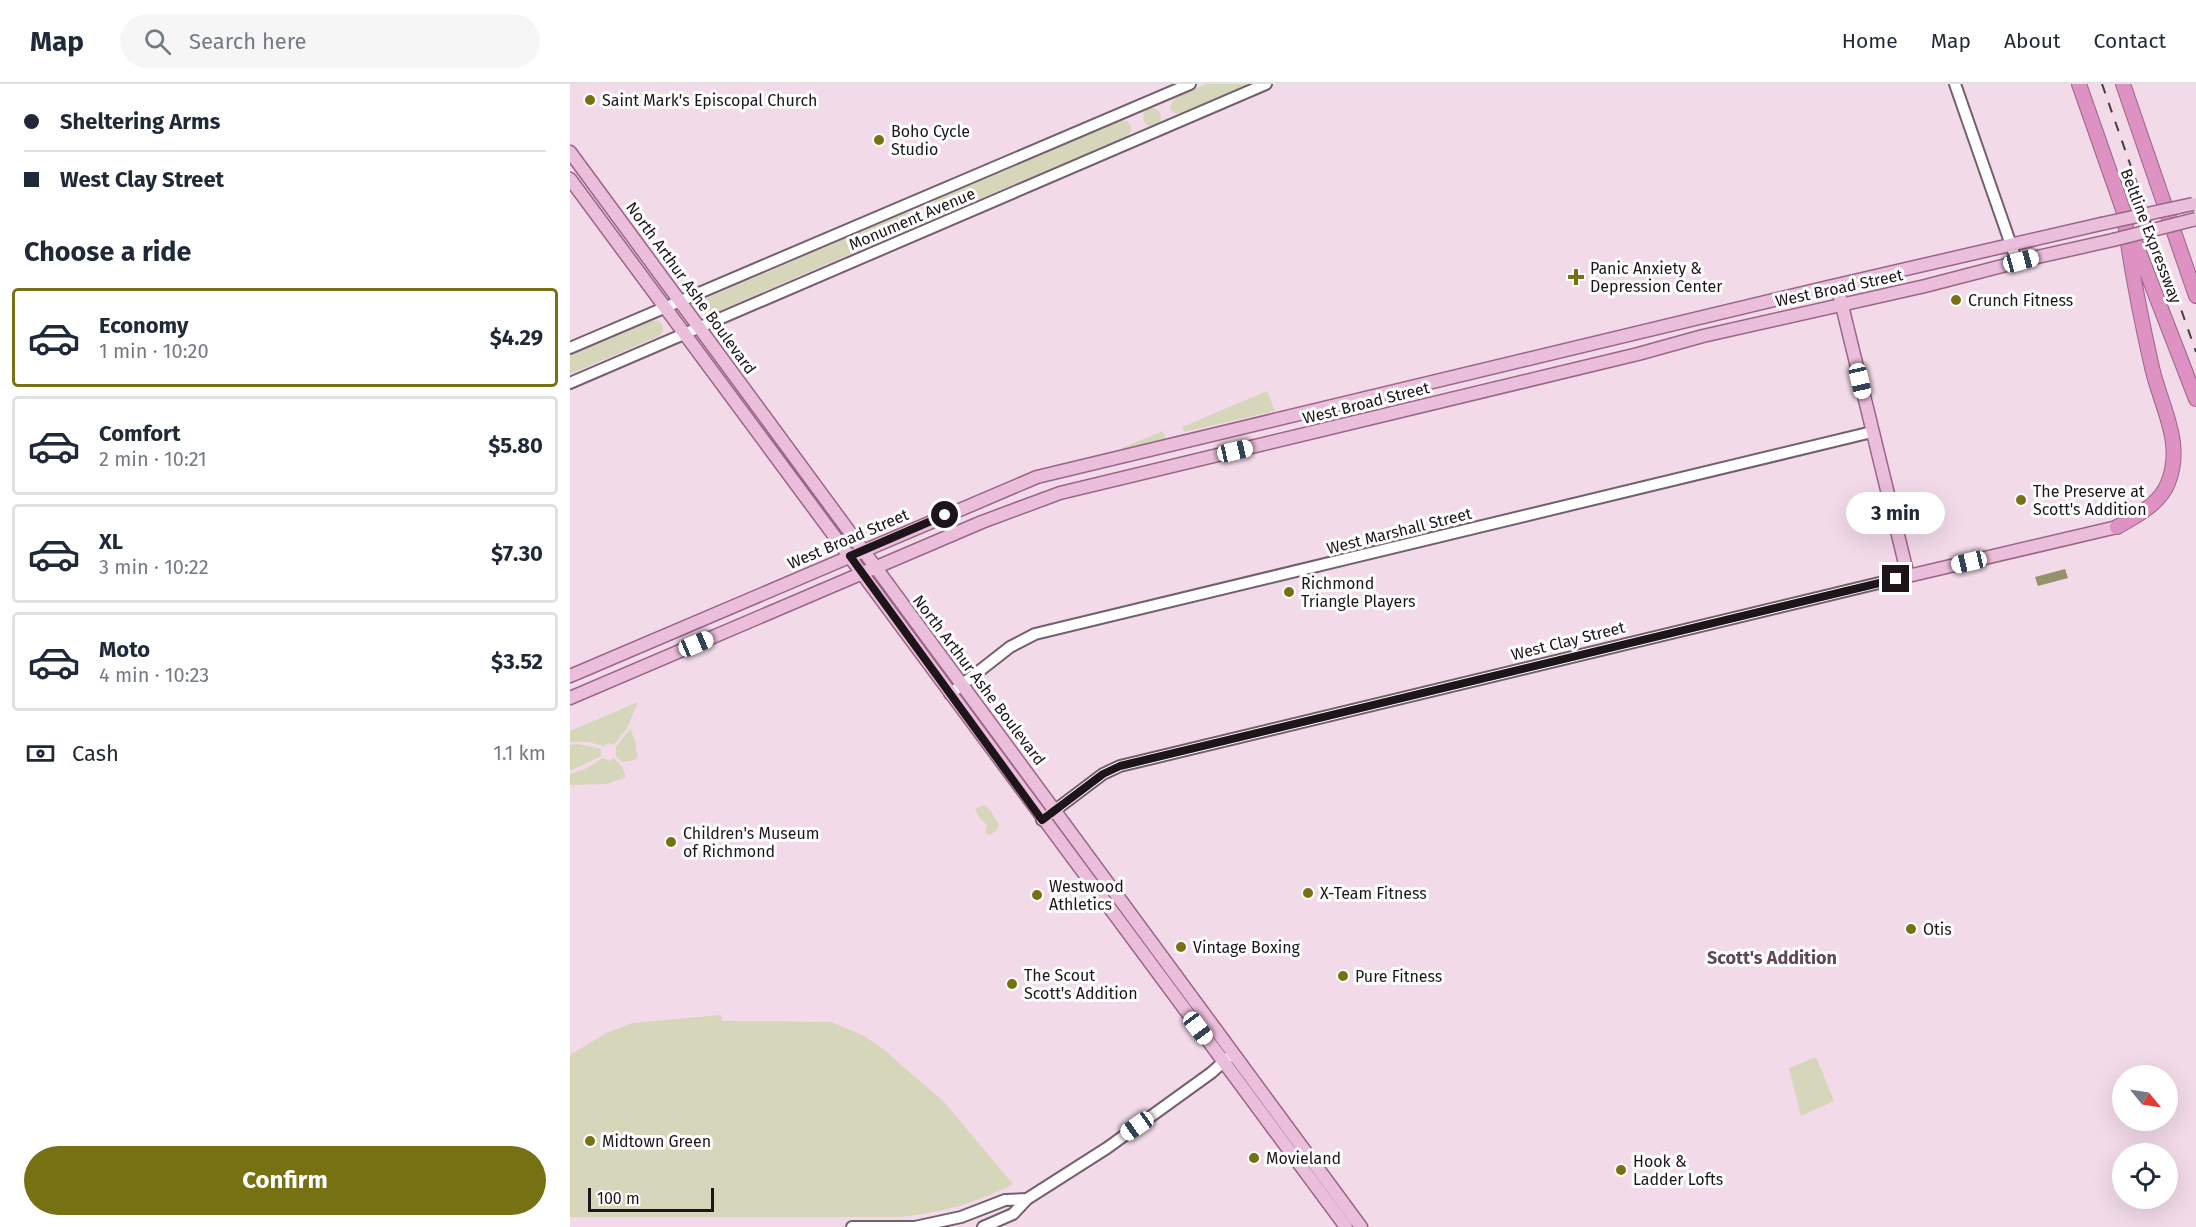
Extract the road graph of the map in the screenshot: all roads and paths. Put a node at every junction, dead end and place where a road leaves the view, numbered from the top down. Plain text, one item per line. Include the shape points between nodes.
1 (1190, 84) edge
2 (1266, 84) edge
3 (1955, 84) edge
4 (2079, 84) edge
5 (2122, 84) edge
6 (570, 152) edge
7 (570, 179) edge
8 (2194, 204) edge
9 (2124, 214) junction
10 (2196, 219) edge
11 (2012, 244) junction
12 (2017, 262) junction
13 (1837, 285) junction
14 (2196, 296) edge
15 (680, 301) junction
16 (1842, 305) junction
17 (664, 308) junction
18 (700, 327) junction
19 (683, 335) junction
20 (570, 348) edge
21 (570, 383) edge
22 (2196, 399) edge
23 (1872, 432) junction
24 (2117, 527) joint
25 (863, 550) junction
26 (850, 556) junction
27 (875, 567) junction
28 (863, 573) junction
29 (1908, 576) junction
30 (570, 676) edge
31 (962, 685) junction
32 (950, 694) junction
33 (570, 698) edge
34 (1055, 810) junction
35 (1042, 820) junction
36 (1233, 1052) junction
37 (1223, 1062) junction
38 (1027, 1199) junction
39 (852, 1227) edge
40 (983, 1227) edge
41 (1346, 1227) edge
42 (1361, 1227) edge

1 - 15 street, Monument Avenue
2 - 18 street, Monument Avenue
3 - 11 street
4 - 9 highway, Beltline Expressway
5 - 14 highway, Beltline Expressway
6 - 15 main road, North Arthur Ashe Boulevard
7 - 17 main road, North Arthur Ashe Boulevard
8 - 11 main road, West Broad Street, bridge
9 - 22 highway, Beltline Expressway
9 - 24 highway via 2151,366 2175,450 2167,486 2158,498 2144,512
10 - 12 main road, West Broad Street, bridge
11 - 12 street
11 - 13 main road, West Broad Street
12 - 16 main road, West Broad Street
13 - 16 main road
13 - 25 main road, West Broad Street via 1036,477
15 - 17 street, Monument Avenue
15 - 18 main road, North Arthur Ashe Boulevard
16 - 23 main road
16 - 27 main road, West Broad Street via 1060,493
17 - 19 main road, North Arthur Ashe Boulevard
17 - 20 street, Monument Avenue
18 - 19 street, Monument Avenue
18 - 25 main road, North Arthur Ashe Boulevard
19 - 21 street, Monument Avenue
19 - 26 main road, North Arthur Ashe Boulevard
23 - 29 main road
23 - 31 street, West Marshall Street via 1035,634 1010,647
24 - 29 main road, West Clay Street
25 - 26 main road, West Broad Street
25 - 27 main road, North Arthur Ashe Boulevard
26 - 28 main road, North Arthur Ashe Boulevard
26 - 30 main road, West Broad Street
27 - 28 main road, West Broad Street
27 - 31 main road, North Arthur Ashe Boulevard
28 - 32 main road, North Arthur Ashe Boulevard
28 - 33 main road, West Broad Street
29 - 34 street, West Clay Street via 1120,766
31 - 32 street, West Marshall Street
31 - 34 main road, North Arthur Ashe Boulevard
32 - 35 main road, North Arthur Ashe Boulevard
34 - 35 street, West Clay Street
34 - 36 main road, North Arthur Ashe Boulevard
35 - 37 main road, North Arthur Ashe Boulevard
36 - 37 street
36 - 42 main road, North Arthur Ashe Boulevard
37 - 38 street via 1107,1148
37 - 41 main road, North Arthur Ashe Boulevard
38 - 39 street via 1005,1200 961,1217 915,1227
38 - 40 street via 1013,1214

